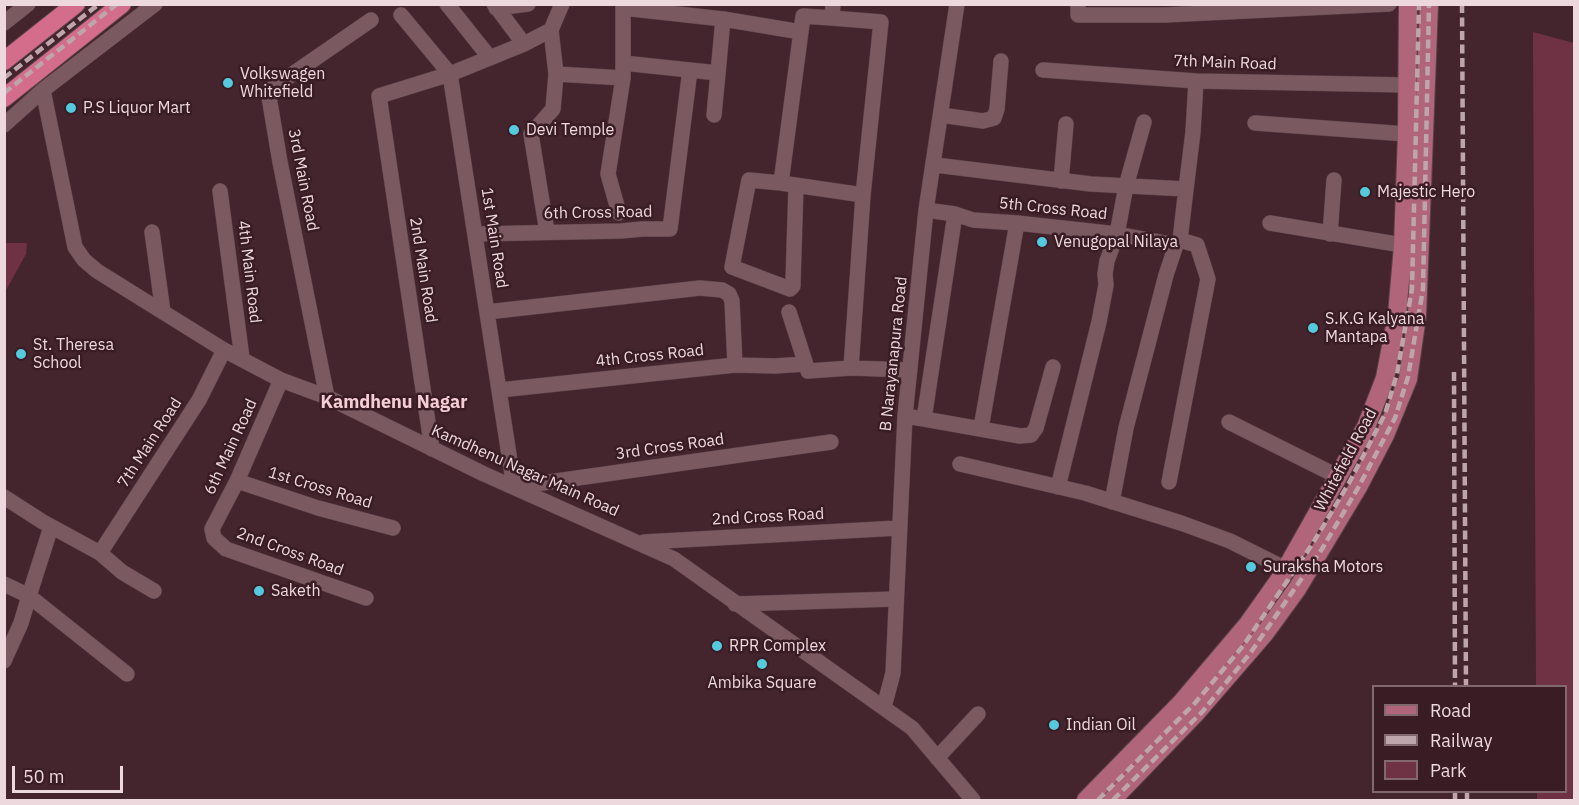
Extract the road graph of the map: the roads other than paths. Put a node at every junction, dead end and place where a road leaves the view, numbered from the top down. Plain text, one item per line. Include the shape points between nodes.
1 (28, 4) edge
2 (76, 4) edge
3 (122, 4) edge
4 (155, 4) edge
5 (447, 4) edge
6 (528, 4) edge
7 (562, 4) edge
8 (957, 4) edge
9 (1078, 4) edge
10 (1389, 4) edge
11 (1408, 4) edge
12 (1429, 4) edge
13 (495, 6) edge
14 (623, 6) edge
15 (1165, 10) edge
16 (832, 11) edge
17 (401, 15) dead end
18 (723, 19) junction
19 (371, 20) dead end
20 (4, 23) edge
21 (551, 30) junction
22 (801, 32) junction
23 (524, 44) junction
24 (490, 58) junction
25 (4, 61) edge
26 (1001, 61) dead end
27 (690, 70) junction
28 (1043, 70) dead end
29 (623, 71) junction
30 (718, 73) junction
31 (450, 74) junction
32 (556, 74) junction
33 (1196, 81) junction
34 (1407, 85) junction
35 (43, 90) junction
36 (4, 98) edge
37 (714, 115) dead end
38 (942, 115) junction
39 (1144, 122) dead end
40 (1255, 123) dead end
41 (1066, 124) dead end
42 (4, 125) edge
43 (1407, 134) junction
44 (934, 165) junction
45 (1334, 180) dead end
46 (1061, 181) junction
47 (789, 184) junction
48 (1126, 186) junction
49 (1186, 189) junction
50 (220, 191) dead end
51 (863, 195) junction
52 (926, 210) junction
53 (619, 213) dead end
54 (955, 214) junction
55 (1017, 222) junction
56 (1270, 223) dead end
57 (152, 232) dead end
58 (547, 232) junction
59 (475, 234) junction
60 (1117, 234) junction
61 (1330, 234) junction
62 (1178, 243) junction
63 (1411, 246) junction
64 (163, 312) junction
65 (487, 312) junction
66 (789, 312) dead end
67 (224, 350) junction
68 (242, 358) junction
69 (805, 364) junction
70 (735, 365) junction
71 (1053, 367) dead end
72 (851, 368) junction
73 (910, 370) junction
74 (281, 380) junction
75 (500, 390) junction
76 (327, 398) junction
77 (905, 416) junction
78 (924, 419) junction
79 (1229, 422) dead end
80 (981, 428) junction
81 (831, 442) dead end
82 (432, 449) junction
83 (960, 464) dead end
84 (1339, 477) junction
85 (237, 481) junction
86 (1169, 482) dead end
87 (514, 487) junction
88 (1058, 487) junction
89 (4, 497) edge
90 (1112, 502) junction
91 (51, 527) junction
92 (393, 528) dead end
93 (898, 528) junction
94 (212, 529) joint
95 (640, 543) junction
96 (100, 553) junction
97 (1286, 569) junction
98 (4, 584) edge
99 (154, 591) dead end
100 (29, 596) junction
101 (366, 598) dead end
102 (896, 599) junction
103 (735, 604) junction
104 (6, 656) edge
105 (127, 674) dead end
106 (884, 707) junction
107 (978, 714) dead end
108 (937, 758) junction
109 (973, 801) edge
110 (1086, 801) edge
111 (1112, 801) edge

1 - 20 street
2 - 25 highway
3 - 36 highway
4 - 35 street
5 - 24 street
6 - 13 street
7 - 21 street
8 - 38 street, B Narayanapura Road
9 - 15 street via 1078,15
10 - 15 street
11 - 34 main road, Whitefield Road
12 - 63 main road, Whitefield Road
13 - 23 street
14 - 18 street
14 - 29 street
16 - 22 street via 803,16
16 - 51 street via 881,22
17 - 31 street
18 - 22 street
18 - 30 street
19 - 76 street, 3rd Main Road via 268,91
21 - 23 street
21 - 32 street
22 - 47 street
23 - 24 street
24 - 31 street
26 - 38 street via 994,118 983,121
27 - 29 street
27 - 30 street
27 - 58 street, 6th Cross Road via 670,230
28 - 33 street, 7th Main Road
29 - 32 street
29 - 53 street via 608,174
30 - 37 street
31 - 59 street, 1st Main Road
31 - 82 street, 2nd Main Road via 379,96
32 - 58 street via 553,109 531,134
33 - 34 street, 7th Main Road
33 - 49 street
34 - 43 main road, Whitefield Road
35 - 42 street
35 - 64 street, Kamdhenu Nagar Main Road via 75,247 97,271
38 - 44 street, B Narayanapura Road
39 - 48 street
40 - 43 street
41 - 46 street
43 - 63 main road, Whitefield Road
44 - 46 street
44 - 52 street, B Narayanapura Road
45 - 61 street
46 - 48 street
47 - 47 street via 749,180 732,267 790,289 793,282
47 - 51 street
48 - 49 street
48 - 60 street
49 - 62 street
50 - 68 street, 4th Main Road
51 - 72 street
52 - 54 street, 5th Cross Road
52 - 73 street, B Narayanapura Road
54 - 55 street, 5th Cross Road via 973,220
54 - 78 street
55 - 60 street, 5th Cross Road
55 - 80 street
56 - 61 street
57 - 64 street
58 - 59 street, 6th Cross Road
59 - 65 street, 1st Main Road
60 - 62 street, 5th Cross Road
60 - 88 street via 1107,261 1100,322
61 - 63 street
62 - 86 street via 1197,245 1208,279
62 - 90 street via 1126,428
63 - 84 main road, Whitefield Road via 1385,378 1366,427
63 - 111 main road, Whitefield Road via 1417,316 1408,379 1358,487 1297,589 1265,633
64 - 67 street, Kamdhenu Nagar Main Road
65 - 70 street via 700,288 722,290 732,301
65 - 75 street, 1st Main Road
66 - 69 street
67 - 68 street, Kamdhenu Nagar Main Road
67 - 96 street, 7th Main Road via 199,400
68 - 74 street, Kamdhenu Nagar Main Road
69 - 70 street, 4th Cross Road
69 - 72 street, 4th Cross Road via 807,371
70 - 75 street, 4th Cross Road
71 - 80 street via 1036,428 1030,435
72 - 73 street
73 - 77 street, B Narayanapura Road
74 - 76 street, Kamdhenu Nagar Main Road
74 - 85 street, 6th Main Road
75 - 87 street, 1st Main Road
76 - 82 street, Kamdhenu Nagar Main Road
77 - 78 street
77 - 93 street, B Narayanapura Road
78 - 80 street
79 - 84 street
81 - 87 street, 3rd Cross Road
82 - 87 street, Kamdhenu Nagar Main Road
83 - 88 street
84 - 97 main road, Whitefield Road
85 - 92 street, 1st Cross Road
85 - 94 street, 6th Main Road
87 - 95 street, Kamdhenu Nagar Main Road
88 - 90 street
89 - 91 street
90 - 97 street via 1230,541
91 - 96 street
91 - 100 street
93 - 95 street, 2nd Cross Road
93 - 102 street, B Narayanapura Road
94 - 101 street, 2nd Cross Road via 214,538 226,549
95 - 103 street, Kamdhenu Nagar Main Road via 674,559
96 - 99 street
97 - 110 main road, Whitefield Road via 1248,624 1181,703
98 - 100 street
100 - 104 street
100 - 105 street
102 - 103 street
102 - 106 street, B Narayanapura Road via 893,673
103 - 106 street, Kamdhenu Nagar Main Road
106 - 108 street, Kamdhenu Nagar Main Road via 912,728
107 - 108 street
108 - 109 street, Kamdhenu Nagar Main Road

